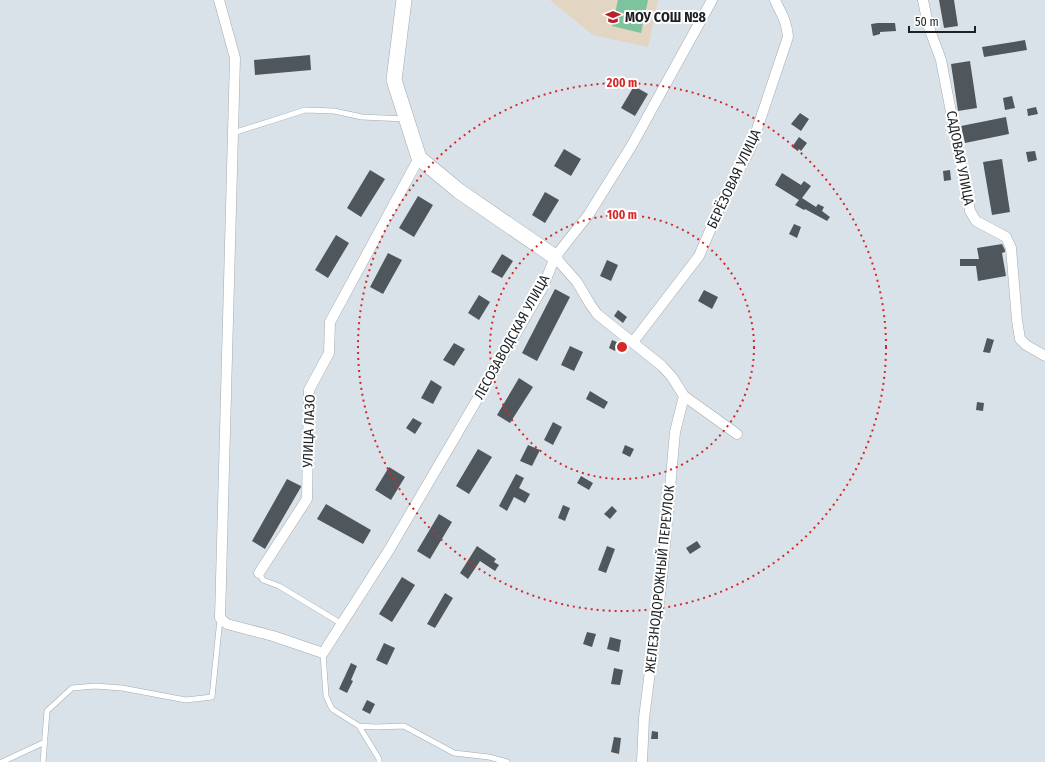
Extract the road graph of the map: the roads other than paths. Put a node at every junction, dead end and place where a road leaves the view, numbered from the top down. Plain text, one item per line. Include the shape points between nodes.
1 (220, 0) edge
2 (404, 0) edge
3 (712, 0) edge
4 (774, 0) edge
5 (923, 0) edge
6 (406, 119) junction
7 (233, 132) junction
8 (419, 158) junction
9 (555, 257) junction
10 (633, 342) junction
11 (1045, 356) edge
12 (684, 396) junction
13 (737, 434) dead end
14 (259, 573) joint
15 (220, 618) junction
16 (342, 624) junction
17 (323, 653) junction
18 (359, 726) junction
19 (45, 742) junction
20 (2, 762) edge
21 (43, 762) edge
22 (379, 762) edge
23 (507, 762) edge
24 (642, 762) edge

1 - 7 street via 235,58
2 - 6 street via 394,80
3 - 9 street, ЛЕСОЗАВОДСКАЯ УЛИЦА via 632,145 589,214
4 - 10 street, БЕРЁЗОВАЯ УЛИЦА via 788,27 788,37 751,147 726,193 699,256
5 - 11 street, САДОВАЯ УЛИЦА via 928,25 941,60 970,211 976,221 1006,237 1011,248 1020,338 1026,345
6 - 7 lane via 305,110
6 - 8 street
7 - 15 street
8 - 9 street via 459,192
8 - 14 street, УЛИЦА ЛАЗО via 330,322 329,353 309,390 307,499
9 - 10 street via 577,282 597,314
9 - 16 street, ЛЕСОЗАВОДСКАЯ УЛИЦА via 543,287 389,550
10 - 12 street via 662,366
12 - 13 street
12 - 24 street, ЖЕЛЕЗНОДОРОЖНЫЙ ПЕРЕУЛОК via 675,432 662,578 644,718
14 - 16 lane via 263,580 279,586
15 - 17 street via 227,624
15 - 19 lane via 212,697 186,700 122,688 72,688 47,711
16 - 17 street, ЛЕСОЗАВОДСКАЯ УЛИЦА
17 - 18 lane via 326,696 332,709
18 - 22 lane
18 - 23 lane via 404,726 454,752
19 - 20 lane
19 - 21 lane

